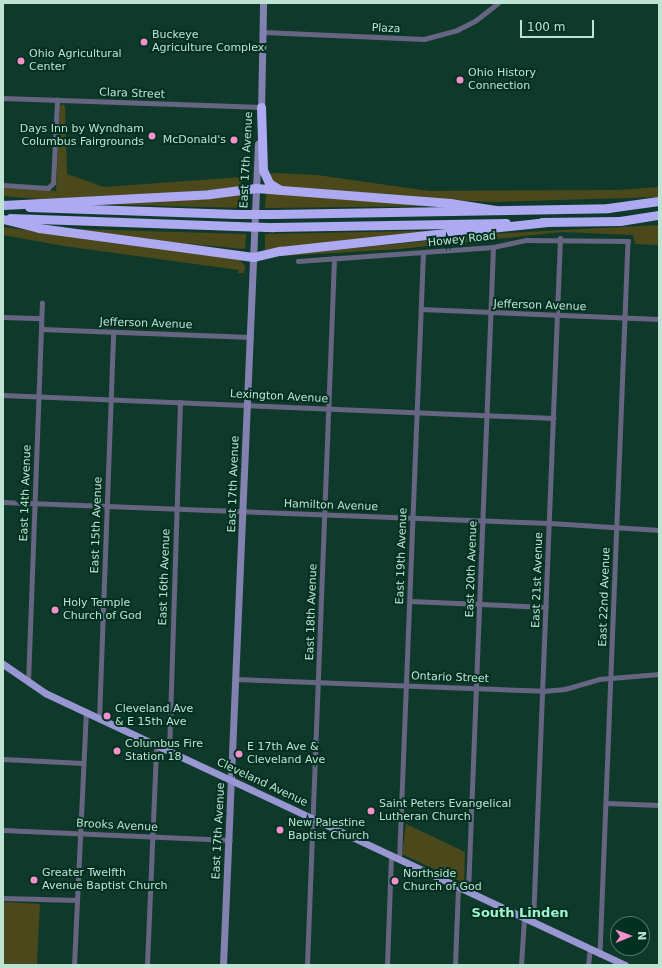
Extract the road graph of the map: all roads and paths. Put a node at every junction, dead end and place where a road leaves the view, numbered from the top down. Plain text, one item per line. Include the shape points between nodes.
1 (264, 3) edge
2 (498, 3) edge
3 (263, 32) junction
4 (3, 98) edge
5 (57, 100) junction
6 (261, 107) junction
7 (3, 185) edge
8 (256, 188) junction
9 (285, 192) junction
10 (659, 201) edge
11 (3, 205) edge
12 (495, 210) junction
13 (659, 215) edge
14 (3, 218) edge
15 (547, 222) junction
16 (560, 239) junction
17 (628, 242) joint
18 (493, 247) junction
19 (423, 253) junction
20 (253, 257) junction
21 (334, 259) junction
22 (298, 261) dead end
23 (42, 303) dead end
24 (421, 309) junction
25 (491, 312) junction
26 (558, 315) junction
27 (3, 317) edge
28 (41, 318) junction
29 (625, 318) junction
30 (659, 319) edge
31 (41, 329) junction
32 (113, 332) junction
33 (251, 337) junction
34 (3, 395) edge
35 (38, 396) junction
36 (111, 399) junction
37 (180, 402) junction
38 (248, 404) junction
39 (329, 408) junction
40 (417, 412) junction
41 (487, 414) junction
42 (554, 418) junction
43 (3, 502) edge
44 (34, 503) junction
45 (107, 506) junction
46 (176, 508) junction
47 (244, 511) junction
48 (325, 515) junction
49 (413, 518) junction
50 (482, 521) junction
51 (550, 523) junction
52 (617, 528) junction
53 (659, 530) edge
54 (410, 602) junction
55 (479, 604) junction
56 (546, 607) junction
57 (3, 664) edge
58 (659, 674) edge
59 (611, 677) junction
60 (237, 680) junction
61 (318, 682) junction
62 (28, 683) junction
63 (406, 685) junction
64 (476, 688) junction
65 (543, 691) junction
66 (86, 712) junction
67 (99, 719) junction
68 (156, 746) junction
69 (169, 752) junction
70 (3, 759) edge
71 (83, 763) junction
72 (232, 782) junction
73 (606, 803) junction
74 (659, 805) edge
75 (313, 819) junction
76 (3, 830) edge
77 (80, 833) junction
78 (153, 837) junction
79 (230, 840) junction
80 (391, 856) junction
81 (399, 860) junction
82 (458, 887) junction
83 (468, 892) junction
84 (3, 898) edge
85 (77, 900) junction
86 (524, 918) junction
87 (533, 922) junction
88 (590, 949) junction
89 (600, 954) junction
90 (74, 965) edge
91 (147, 965) edge
92 (223, 965) edge
93 (306, 965) edge
94 (387, 965) edge
95 (455, 965) edge
96 (521, 965) edge
97 (588, 965) edge
98 (625, 965) edge

1 - 3 street, East 17th Avenue
2 - 3 street, Plaza via 475,21 457,30 424,39
3 - 6 street, East 17th Avenue
4 - 5 street, Clara Street
5 - 6 street, Clara Street
5 - 7 street via 53,183 48,188
6 - 8 street, East 17th Avenue
6 - 9 highway via 263,170 269,183
8 - 9 highway
8 - 11 highway via 210,194
8 - 20 street, East 17th Avenue
9 - 12 highway via 450,203
10 - 12 highway via 608,208
11 - 12 highway, bridge via 109,212 238,214
13 - 15 highway via 620,221
14 - 15 highway, bridge via 273,227
14 - 20 highway via 39,228
15 - 20 highway via 280,251
16 - 17 street, Howey Road
16 - 18 street, Howey Road via 526,240
16 - 26 street, East 21st Avenue
17 - 29 street, East 22nd Avenue
18 - 19 street, Howey Road
18 - 25 street, East 20th Avenue
19 - 21 street, Howey Road via 378,254
19 - 24 street, East 19th Avenue
20 - 33 street, East 17th Avenue
21 - 22 street, Howey Road
21 - 39 street, East 18th Avenue
23 - 28 street, East 14th Avenue
24 - 25 street, Jefferson Avenue
24 - 40 street, East 19th Avenue
25 - 26 street, Jefferson Avenue
25 - 41 street, East 20th Avenue
26 - 29 street, Jefferson Avenue
26 - 42 street, East 21st Avenue
27 - 28 street
28 - 31 street, East 14th Avenue
29 - 30 street, Jefferson Avenue
29 - 52 street, East 22nd Avenue
31 - 32 street, Jefferson Avenue
31 - 35 street, East 14th Avenue
32 - 33 street, Jefferson Avenue
32 - 36 street, East 15th Avenue
33 - 38 street, East 17th Avenue
34 - 35 street, Lexington Avenue
35 - 36 street, Lexington Avenue
35 - 44 street, East 14th Avenue
36 - 37 street, Lexington Avenue
36 - 45 street, East 15th Avenue
37 - 38 street, Lexington Avenue
37 - 46 street, East 16th Avenue
38 - 39 street, Lexington Avenue
38 - 47 street, East 17th Avenue
39 - 40 street, Lexington Avenue
39 - 48 street, East 18th Avenue
40 - 41 street, Lexington Avenue
40 - 49 street, East 19th Avenue
41 - 42 street, Lexington Avenue
41 - 50 street, East 20th Avenue
42 - 51 street, East 21st Avenue
43 - 44 street, Hamilton Avenue
44 - 45 street, Hamilton Avenue
44 - 62 street, East 14th Avenue
45 - 46 street, Hamilton Avenue
45 - 67 street, East 15th Avenue
46 - 47 street, Hamilton Avenue
46 - 69 street, East 16th Avenue
47 - 48 street, Hamilton Avenue
47 - 60 street, East 17th Avenue
48 - 49 street, Hamilton Avenue
48 - 61 street, East 18th Avenue
49 - 50 street, Hamilton Avenue
49 - 54 street, East 19th Avenue
50 - 51 street, Hamilton Avenue
50 - 55 street, East 20th Avenue
51 - 52 street, Hamilton Avenue
51 - 56 street, East 21st Avenue
52 - 53 street, Hamilton Avenue
52 - 59 street, East 22nd Avenue
54 - 55 street
54 - 63 street, East 19th Avenue
55 - 56 street
55 - 64 street, East 20th Avenue
56 - 65 street, East 21st Avenue
57 - 62 main road, Cleveland Avenue
58 - 59 street, Ontario Street
59 - 65 street, Ontario Street via 565,689
59 - 73 street, East 22nd Avenue
60 - 61 street, Ontario Street
60 - 72 street, East 17th Avenue
61 - 63 street, Ontario Street
61 - 75 street, East 18th Avenue
62 - 66 main road, Cleveland Avenue
63 - 64 street, Ontario Street
63 - 81 street, East 19th Avenue
64 - 65 street, Ontario Street
64 - 83 street, East 20th Avenue
65 - 87 street, East 21st Avenue
66 - 67 main road, Cleveland Avenue
66 - 71 street
67 - 68 main road, Cleveland Avenue
68 - 69 main road, Cleveland Avenue
68 - 78 street
69 - 72 main road, Cleveland Avenue
70 - 71 street
71 - 77 street
72 - 75 main road, Cleveland Avenue
72 - 79 street, East 17th Avenue
73 - 74 street
73 - 89 street, East 22nd Avenue
75 - 80 main road, Cleveland Avenue
75 - 93 street, East 18th Avenue
76 - 77 street, Brooks Avenue
77 - 78 street, Brooks Avenue
77 - 85 street
78 - 79 street, Brooks Avenue
78 - 91 street
79 - 92 street, East 17th Avenue
80 - 81 main road, Cleveland Avenue
80 - 94 street
81 - 82 main road, Cleveland Avenue
82 - 83 main road, Cleveland Avenue
82 - 95 street
83 - 86 main road, Cleveland Avenue
84 - 85 street
85 - 90 street
86 - 87 main road, Cleveland Avenue
86 - 96 street
87 - 88 main road, Cleveland Avenue
88 - 89 main road, Cleveland Avenue
88 - 97 street
89 - 98 main road, Cleveland Avenue

